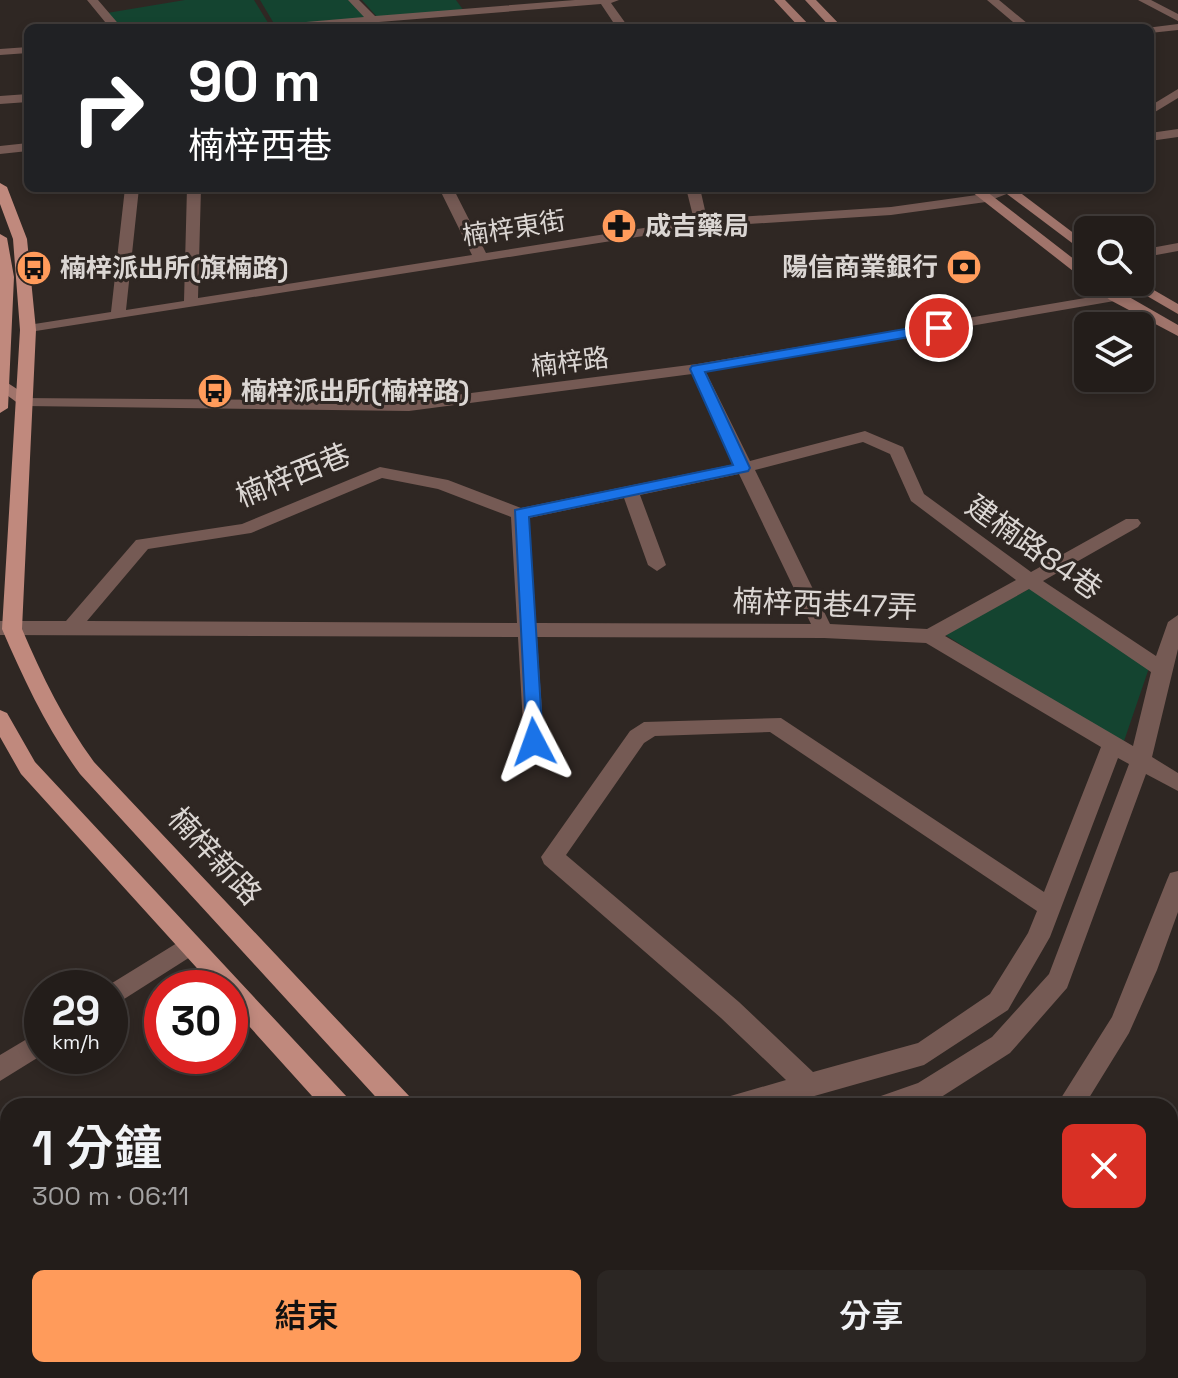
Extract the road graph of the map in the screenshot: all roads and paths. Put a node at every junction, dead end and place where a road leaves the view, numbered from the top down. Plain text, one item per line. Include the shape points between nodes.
1 (92, 0) edge
2 (353, 0) edge
3 (604, 0) edge
4 (614, 0) edge
5 (779, 0) edge
6 (810, 0) edge
7 (992, 0) edge
8 (1143, 0) edge
9 (1178, 18) edge
10 (113, 24) edge
11 (374, 24) edge
12 (620, 24) edge
13 (802, 24) edge
14 (833, 24) edge
15 (1022, 24) edge
16 (1178, 27) edge
17 (1154, 30) edge
18 (24, 50) edge
19 (0, 52) edge
20 (1178, 93) edge
21 (24, 98) edge
22 (0, 100) edge
23 (1154, 108) edge
24 (1178, 133) edge
25 (1154, 136) edge
26 (24, 147) edge
27 (0, 150) edge
28 (0, 187) edge
29 (132, 192) edge
30 (194, 192) edge
31 (448, 192) edge
32 (694, 192) edge
33 (979, 192) edge
34 (1002, 192) edge
35 (1014, 192) edge
36 (986, 198) junction
37 (701, 223) junction
38 (0, 238) edge
39 (1074, 240) edge
40 (1178, 247) edge
41 (1154, 251) edge
42 (481, 258) junction
43 (1074, 266) edge
44 (1121, 296) edge
45 (1152, 296) edge
46 (1115, 297) junction
47 (191, 302) junction
48 (1178, 310) edge
49 (118, 315) junction
50 (28, 330) junction
51 (1178, 331) edge
52 (697, 369) junction
53 (1, 383) edge
54 (25, 401) junction
55 (0, 406) edge
56 (742, 468) junction
57 (630, 491) junction
58 (520, 514) junction
59 (1132, 523) dead end
60 (657, 565) dead end
61 (1032, 582) junction
62 (1178, 622) edge
63 (72, 627) junction
64 (6, 628) edge
65 (526, 631) junction
66 (824, 631) junction
67 (930, 636) junction
68 (1161, 669) junction
69 (2, 730) edge
70 (534, 742) dead end
71 (1112, 746) junction
72 (1140, 763) junction
73 (1178, 783) edge
74 (1178, 880) edge
75 (1049, 907) junction
76 (190, 945) junction
77 (213, 970) edge
78 (128, 985) edge
79 (248, 1008) edge
80 (24, 1053) edge
81 (0, 1069) edge
82 (810, 1086) junction
83 (331, 1098) edge
84 (394, 1098) edge
85 (766, 1098) edge
86 (909, 1098) edge
87 (1075, 1098) edge

1 - 10 street
2 - 11 street
3 - 4 street
3 - 11 street
3 - 12 street
5 - 13 street
6 - 14 street
7 - 15 street
8 - 9 street
16 - 17 street
18 - 19 street
20 - 23 street
21 - 22 street
24 - 25 street
26 - 27 street
28 - 50 main road via 20,239
29 - 49 street
30 - 47 street
31 - 42 street
32 - 37 street
33 - 36 street
34 - 36 street, 楠梓東街
35 - 39 street
36 - 37 street, 楠梓東街 via 891,211
36 - 43 street
37 - 42 street, 楠梓東街
38 - 53 main road via 7,277
40 - 41 street
42 - 47 street, 楠梓東街
44 - 46 street, 楠梓路
45 - 48 street
46 - 51 street
46 - 52 street, 楠梓路
47 - 49 street, 楠梓東街
49 - 50 street, 楠梓東街
50 - 54 main road
52 - 54 street, 楠梓路 via 409,406
52 - 56 street
53 - 54 street
53 - 55 main road
54 - 55 street, 楠梓路
54 - 64 main road
56 - 57 street
56 - 61 street, 建楠路84巷 via 865,436 897,451 917,497
56 - 66 street
57 - 58 street
57 - 60 street
58 - 63 street, 楠梓西巷 via 442,484 380,472 245,529 142,544
58 - 65 street
59 - 61 street
61 - 67 street via 1004,592
61 - 68 street, 建楠路84巷
62 - 68 street
63 - 64 street
63 - 65 street
64 - 84 main road, 楠梓新路 via 87,768
65 - 66 street, 楠梓西巷47弄
65 - 70 street
66 - 67 street, 楠梓西巷47弄
67 - 71 street, 楠梓西巷47弄
68 - 72 street
69 - 76 main road via 28,768
71 - 72 street, 楠梓西巷47弄
71 - 75 street
72 - 73 street, 楠梓西巷47弄
72 - 86 street via 1059,980 1001,1045
74 - 87 street via 1129,1012
75 - 82 street via 1038,937 999,1002 924,1053
75 - 82 street via 774,724 651,728 637,737 552,857
76 - 77 main road
76 - 78 street
79 - 83 main road
80 - 81 street
82 - 85 street

